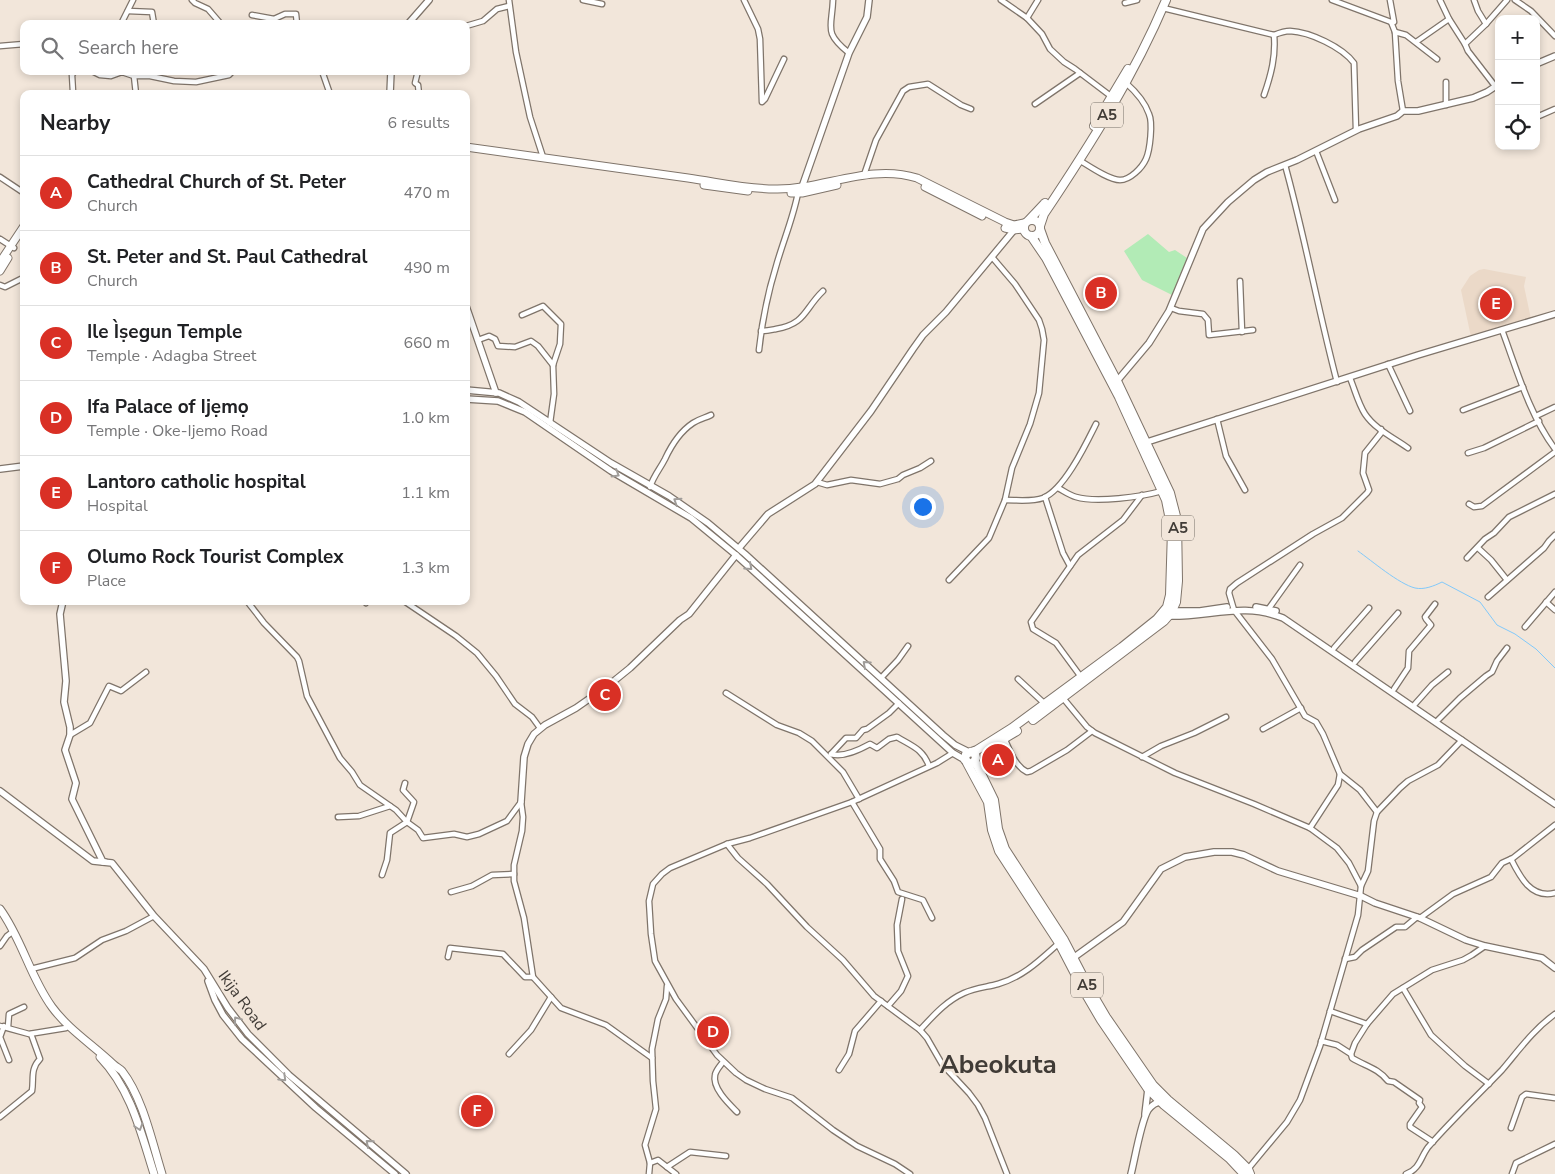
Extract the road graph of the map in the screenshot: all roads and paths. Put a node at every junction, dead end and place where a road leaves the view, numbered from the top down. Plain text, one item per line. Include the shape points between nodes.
1 (132, 0) edge
2 (192, 0) edge
3 (429, 0) edge
4 (587, 0) edge
5 (744, 0) edge
6 (833, 0) edge
7 (868, 0) edge
8 (1001, 0) edge
9 (1038, 0) edge
10 (1137, 0) edge
11 (1332, 0) edge
12 (1390, 0) edge
13 (1440, 0) edge
14 (1474, 0) edge
15 (1507, 0) edge
16 (1515, 0) edge
17 (509, 3) edge
18 (1164, 3) edge
19 (602, 4) dead end
20 (1125, 4) dead end
21 (128, 11) junction
22 (252, 14) dead end
23 (1027, 18) junction
24 (1449, 19) junction
25 (123, 20) edge
26 (153, 20) edge
27 (217, 20) edge
28 (297, 20) edge
29 (412, 20) edge
30 (1391, 22) junction
31 (1486, 24) junction
32 (470, 25) edge
33 (1395, 32) junction
34 (1274, 34) junction
35 (1555, 36) edge
36 (1416, 42) junction
37 (20, 44) edge
38 (1465, 44) junction
39 (0, 46) edge
40 (849, 53) junction
41 (1555, 56) edge
42 (1437, 59) dead end
43 (784, 60) dead end
44 (1540, 62) edge
45 (1080, 73) junction
46 (72, 75) edge
47 (131, 75) edge
48 (142, 75) edge
49 (153, 75) edge
50 (230, 75) edge
51 (323, 75) edge
52 (392, 75) edge
53 (417, 75) edge
54 (134, 76) junction
55 (1446, 82) dead end
56 (1126, 83) junction
57 (1495, 83) edge
58 (1495, 86) edge
59 (72, 90) edge
60 (136, 90) edge
61 (329, 90) edge
62 (390, 90) edge
63 (419, 90) edge
64 (1264, 95) dead end
65 (1112, 97) junction
66 (1035, 104) dead end
67 (1446, 105) junction
68 (971, 109) dead end
69 (1555, 109) edge
70 (1403, 111) junction
71 (1540, 116) edge
72 (1356, 130) junction
73 (470, 149) edge
74 (470, 150) edge
75 (1316, 151) junction
76 (543, 157) junction
77 (1078, 160) junction
78 (1285, 165) junction
79 (864, 175) junction
80 (0, 177) edge
81 (20, 190) edge
82 (800, 190) junction
83 (1335, 200) dead end
84 (1026, 224) junction
85 (1040, 228) junction
86 (1014, 230) junction
87 (20, 233) edge
88 (1031, 236) junction
89 (0, 239) edge
90 (20, 239) edge
91 (12, 247) junction
92 (992, 257) junction
93 (0, 262) edge
94 (0, 271) edge
95 (20, 279) edge
96 (1240, 281) dead end
97 (0, 285) edge
98 (823, 291) dead end
99 (1171, 308) junction
100 (1555, 314) edge
101 (522, 315) dead end
102 (470, 317) edge
103 (1253, 330) dead end
104 (1502, 330) junction
105 (761, 331) junction
106 (1242, 332) junction
107 (478, 340) junction
108 (758, 350) dead end
109 (1388, 364) junction
110 (553, 365) junction
111 (1350, 378) junction
112 (1118, 381) junction
113 (1337, 382) junction
114 (1523, 387) junction
115 (470, 390) edge
116 (496, 393) junction
117 (470, 399) edge
118 (1555, 407) edge
119 (1463, 410) dead end
120 (1410, 411) dead end
121 (711, 415) dead end
122 (1536, 416) junction
123 (1217, 419) junction
124 (1539, 421) junction
125 (550, 423) junction
126 (1096, 424) dead end
127 (1381, 430) junction
128 (1147, 442) junction
129 (1408, 448) dead end
130 (1555, 450) edge
131 (1468, 453) dead end
132 (931, 460) dead end
133 (20, 466) edge
134 (0, 469) edge
135 (817, 482) junction
136 (650, 485) junction
137 (1058, 488) junction
138 (1245, 490) dead end
139 (1162, 491) junction
140 (648, 493) junction
141 (1555, 494) edge
142 (1142, 495) junction
143 (1045, 497) junction
144 (1005, 500) junction
145 (1469, 504) dead end
146 (1555, 536) edge
147 (739, 548) junction
148 (1478, 548) junction
149 (736, 555) junction
150 (1467, 558) dead end
151 (1300, 565) dead end
152 (1070, 566) junction
153 (950, 580) dead end
154 (1507, 580) junction
155 (1555, 592) edge
156 (1488, 597) dead end
157 (1546, 602) junction
158 (1435, 604) dead end
159 (62, 605) edge
160 (250, 605) edge
161 (410, 605) edge
162 (1233, 608) junction
163 (1369, 608) dead end
164 (1268, 610) junction
165 (1555, 610) edge
166 (1398, 613) dead end
167 (1171, 614) junction
168 (1525, 627) dead end
169 (908, 646) dead end
170 (1334, 648) junction
171 (1507, 648) dead end
172 (1123, 649) junction
173 (1355, 662) junction
174 (146, 672) dead end
175 (1448, 672) dead end
176 (1081, 677) junction
177 (881, 678) junction
178 (1018, 680) dead end
179 (1394, 689) junction
180 (726, 693) dead end
181 (1063, 698) junction
182 (899, 703) junction
183 (1045, 704) junction
184 (1415, 704) junction
185 (1301, 708) junction
186 (1226, 717) dead end
187 (1438, 720) junction
188 (540, 728) junction
189 (1263, 729) dead end
190 (1092, 731) junction
191 (70, 735) junction
192 (1005, 740) junction
193 (1462, 740) junction
194 (953, 753) junction
195 (830, 755) junction
196 (1142, 757) junction
197 (971, 758) junction
198 (929, 766) junction
199 (1340, 774) junction
200 (405, 783) dead end
201 (0, 791) edge
202 (859, 799) junction
203 (521, 802) junction
204 (852, 802) junction
205 (1555, 803) edge
206 (390, 806) junction
207 (1378, 812) junction
208 (338, 817) dead end
209 (407, 822) junction
210 (1555, 826) edge
211 (1310, 828) junction
212 (727, 844) junction
213 (1511, 859) junction
214 (112, 863) junction
215 (514, 874) junction
216 (382, 875) dead end
217 (1361, 886) junction
218 (451, 892) dead end
219 (1555, 893) edge
220 (1361, 896) junction
221 (902, 900) dead end
222 (0, 909) edge
223 (0, 914) edge
224 (154, 916) junction
225 (932, 918) dead end
226 (1418, 918) junction
227 (11, 933) junction
228 (1059, 943) junction
229 (0, 946) edge
230 (1485, 946) junction
231 (448, 957) dead end
232 (1073, 958) junction
233 (1345, 959) junction
234 (1555, 968) edge
235 (31, 969) junction
236 (204, 969) junction
237 (533, 977) junction
238 (667, 985) junction
239 (1403, 988) junction
240 (551, 997) junction
241 (881, 1001) junction
242 (888, 1006) junction
243 (24, 1007) dead end
244 (1330, 1011) junction
245 (1555, 1014) edge
246 (1367, 1024) junction
247 (4, 1027) edge
248 (66, 1028) junction
249 (920, 1030) junction
250 (31, 1034) junction
251 (1321, 1041) junction
252 (509, 1054) dead end
253 (1352, 1054) junction
254 (652, 1058) junction
255 (9, 1060) dead end
256 (723, 1062) junction
257 (839, 1070) dead end
258 (1489, 1084) junction
259 (1148, 1089) junction
260 (1555, 1098) edge
261 (1161, 1102) junction
262 (737, 1112) dead end
263 (1145, 1116) junction
264 (0, 1117) edge
265 (1511, 1128) dead end
266 (1433, 1142) junction
267 (1555, 1144) edge
268 (726, 1156) dead end
269 (650, 1163) junction
270 (667, 1167) junction
271 (1248, 1172) edge
272 (154, 1174) edge
273 (162, 1174) edge
274 (395, 1174) edge
275 (406, 1174) edge
276 (649, 1174) edge
277 (676, 1174) edge
278 (910, 1174) edge
279 (1007, 1174) edge
280 (1131, 1174) edge
281 (1406, 1174) edge
282 (1512, 1174) edge

1 - 21 street
2 - 27 street
3 - 29 street
4 - 19 street
5 - 43 street via 760,39 762,102
6 - 40 street via 830,28 837,43
7 - 40 street via 867,17
8 - 23 street
9 - 23 street
10 - 20 street
11 - 30 street
12 - 30 street via 1394,22
13 - 24 street
14 - 31 street
15 - 31 street
16 - 35 street via 1531,11
17 - 32 street via 483,21
17 - 76 street via 530,117
18 - 34 street
18 - 56 highway, A5
18 - 65 highway, A5
21 - 25 street
21 - 26 street via 152,12
22 - 28 street via 270,19 296,14
23 - 45 street via 1057,56
24 - 36 street
24 - 38 street
30 - 33 street
31 - 38 street
33 - 36 street
33 - 70 street
34 - 64 street via 1276,50
34 - 72 street via 1290,31 1316,38 1349,56 1354,63
36 - 42 street
37 - 39 street
38 - 57 street
40 - 82 street
41 - 44 street
45 - 65 street
45 - 66 street
46 - 59 street
47 - 54 street
48 - 54 street
49 - 50 street via 174,81 196,82
51 - 61 street
52 - 62 street
53 - 63 street via 415,83
54 - 60 street
55 - 67 street
56 - 77 highway, A5
56 - 77 street via 1150,114 1146,161 1134,175 1115,180
58 - 67 street via 1480,95
65 - 84 highway, A5 via 1043,206
67 - 70 street
68 - 79 street via 928,84 909,87 903,91 876,140
69 - 71 street
70 - 72 street
72 - 75 street
73 - 76 main road
74 - 82 main road via 722,188 774,194
75 - 78 street
75 - 83 street
76 - 82 main road via 723,184
77 - 85 highway, A5 via 1044,214
78 - 99 street via 1254,180 1203,229
78 - 113 street
79 - 82 main road
79 - 84 main road via 904,174 1005,222
80 - 81 street
82 - 86 main road via 864,180 903,178
82 - 105 street via 777,263
84 - 85 highway via 1037,221
84 - 86 main road
84 - 88 highway via 1026,233
85 - 88 highway
85 - 112 highway, A5
86 - 92 street
87 - 91 main road
88 - 139 highway, A5 via 1046,258 1119,397
89 - 91 street
90 - 91 main road
91 - 93 main road
91 - 94 main road
92 - 135 street via 923,335
92 - 144 street via 1039,320 1044,340 1036,408 1012,468
95 - 97 street
96 - 106 street
98 - 105 street via 804,317 794,324
99 - 106 street via 1203,314 1208,320 1209,335
99 - 112 street via 1149,343
100 - 104 street
101 - 110 street via 543,306 561,324 560,344
102 - 107 street
103 - 106 street
104 - 109 street
104 - 114 street
105 - 108 street
107 - 110 street via 489,336 498,346 515,347 531,341
107 - 116 street
109 - 111 street
109 - 120 street
110 - 125 street
111 - 113 street
111 - 127 street via 1364,412
112 - 128 highway, A5
113 - 123 street
114 - 119 street
114 - 122 street
115 - 116 street
116 - 125 street via 519,402
117 -> 140 street via 498,401 525,412
118 - 122 street
121 - 136 street via 691,424 675,441
122 - 124 street
123 - 128 street
123 - 138 street via 1226,456
124 - 130 street
124 - 131 street
125 - 136 street
126 - 137 street via 1082,453
127 - 129 street
127 - 162 street via 1365,453 1366,494 1342,518 1233,586 1228,595
128 - 167 highway, A5 via 1170,493 1177,520 1178,581
130 - 145 street via 1482,506
132 - 135 street via 898,479 880,484 851,480 827,485
133 - 134 street
135 - 147 street via 768,514
136 - 140 street
147 -> 136 street via 708,522
137 - 142 street via 1082,498
137 - 143 street
139 - 142 street
139 - 172 highway, A5 via 1172,530 1169,601 1157,619
140 - 149 street via 691,518
141 - 148 street via 1509,517
142 - 152 street via 1123,520 1086,548
143 - 144 street
143 - 152 street
144 - 153 street via 989,538
146 - 154 street
177 -> 147 street
148 - 150 street
148 - 154 street
149 -> 182 street
149 - 188 street via 689,614 630,668 576,708
151 - 164 street
152 - 176 street via 1031,625 1056,643
154 - 156 street
155 - 157 street
157 - 165 street
157 - 168 street
158 - 179 street via 1425,617 1431,625 1409,651 1408,668
159 - 191 street via 64,702
160 - 206 street via 300,661 308,696 340,758 360,785
161 - 188 street via 477,653 515,704
162 - 164 street via 1246,606
162 - 167 street via 1198,615
162 - 185 street via 1272,659
163 - 170 street
164 - 170 street via 1290,618
164 - 193 street via 1297,626
166 - 173 street
167 - 172 highway, A5 via 1151,633
169 - 177 street
170 - 173 street
171 - 187 street via 1492,672
172 - 176 highway, A5
172 - 181 highway, A5
173 - 179 street
174 - 191 street via 121,692 109,686 90,723
175 - 184 street
176 - 183 highway, A5
177 - 197 street
178 - 183 street
179 - 184 street
180 - 195 street via 777,725 812,741
181 - 190 street
181 - 192 highway, A5
182 - 194 street
182 - 195 street via 856,738 846,738
183 - 197 highway, A5 via 975,751
184 - 187 street
185 - 189 street
185 - 199 street via 1305,716 1316,722
186 - 196 street
187 - 205 street
188 - 203 street via 530,739 524,757
190 - 192 street via 1067,750 1027,772 1015,760
190 - 196 street
191 - 214 street via 65,750 76,783 72,799 102,862
192 - 197 highway, A5
193 - 205 street
193 - 207 street via 1438,765 1408,781
194 - 197 street
194 - 198 street
195 - 198 street via 854,753 870,744 878,748 897,737 926,756
195 - 202 street
196 - 211 street
197 - 228 highway, A5 via 988,802 999,851
197 - 232 highway, A5 via 994,800 1005,849
198 - 202 street
199 - 207 street via 1360,790
199 - 211 street via 1338,785
200 - 209 street via 403,790 414,802
201 - 214 street via 93,860
202 - 204 street
203 - 209 street via 507,820 467,837 454,834 424,839
203 - 215 street via 522,832
204 - 212 street
204 - 225 street via 880,849 880,860 898,892 923,900
206 - 208 street via 359,816
206 - 209 street
207 - 217 street via 1368,871
209 - 216 street via 390,833
210 - 213 street
211 - 217 street via 1337,848
212 - 238 street via 670,868 653,884 649,901 651,934 655,961
212 - 241 street
213 - 219 street via 1524,883 1539,893
213 - 226 street via 1502,863 1489,878 1453,894
214 - 224 street
215 - 218 street via 492,875 472,886
215 - 237 street
217 - 220 street
220 - 226 street
220 - 232 street via 1286,874 1240,854 1195,854 1162,869 1123,922
220 - 233 street
221 - 242 street via 897,925 898,950 908,976
222 - 235 main road
223 - 227 main road
224 - 235 street via 102,940 75,958
224 - 236 street
226 - 230 street
226 - 233 street via 1396,927 1355,957
227 - 229 street
227 - 248 main road via 40,994
228 - 249 street via 1019,975 956,998
228 - 259 highway, A5 via 1084,991
230 - 234 street via 1542,958
230 - 239 street via 1463,960 1432,970
231 - 237 street via 453,947 503,954 525,977
232 - 271 highway, A5 via 1102,1010 1153,1085 1234,1155
233 - 244 street
235 - 273 main road via 58,1015 121,1070 142,1111
236 -> 274 street, Ikija Road via 223,1015 242,1039 309,1102
275 -> 236 street, Ikija Road via 289,1074 248,1034
237 - 240 street
238 - 254 street
238 - 256 street
239 - 246 street via 1393,994
239 - 258 street via 1432,1035
240 - 252 street via 531,1030
240 - 254 street via 561,1008 611,1028
241 - 242 street
241 - 257 street via 855,1031 849,1054
242 - 249 street
243 - 247 street via 9,1014
244 - 246 street
244 - 251 street
245 - 258 street via 1536,1029
246 - 253 street
247 - 250 street
247 - 255 street via 0,1037
248 - 250 street
248 -> 272 main road via 104,1061 126,1092
249 - 279 street via 942,1064 978,1105
250 - 264 street via 40,1059 32,1075 32,1091
251 - 253 street
251 - 271 street via 1298,1104
253 - 266 street via 1352,1058 1367,1064 1420,1100 1421,1111 1410,1127
254 - 269 street via 656,1110 645,1144
256 - 262 street via 714,1078 723,1097
256 - 278 street via 736,1074 758,1086 792,1098 857,1146
258 - 266 street
259 - 261 highway, A5
259 - 263 street
260 - 265 street via 1526,1094
261 - 263 street via 1151,1106
261 - 271 highway, A5
263 - 280 street
266 - 281 street via 1413,1171
267 - 282 street via 1516,1163
268 - 270 street via 690,1152
269 - 270 street via 658,1160
269 - 276 street
270 - 277 street

